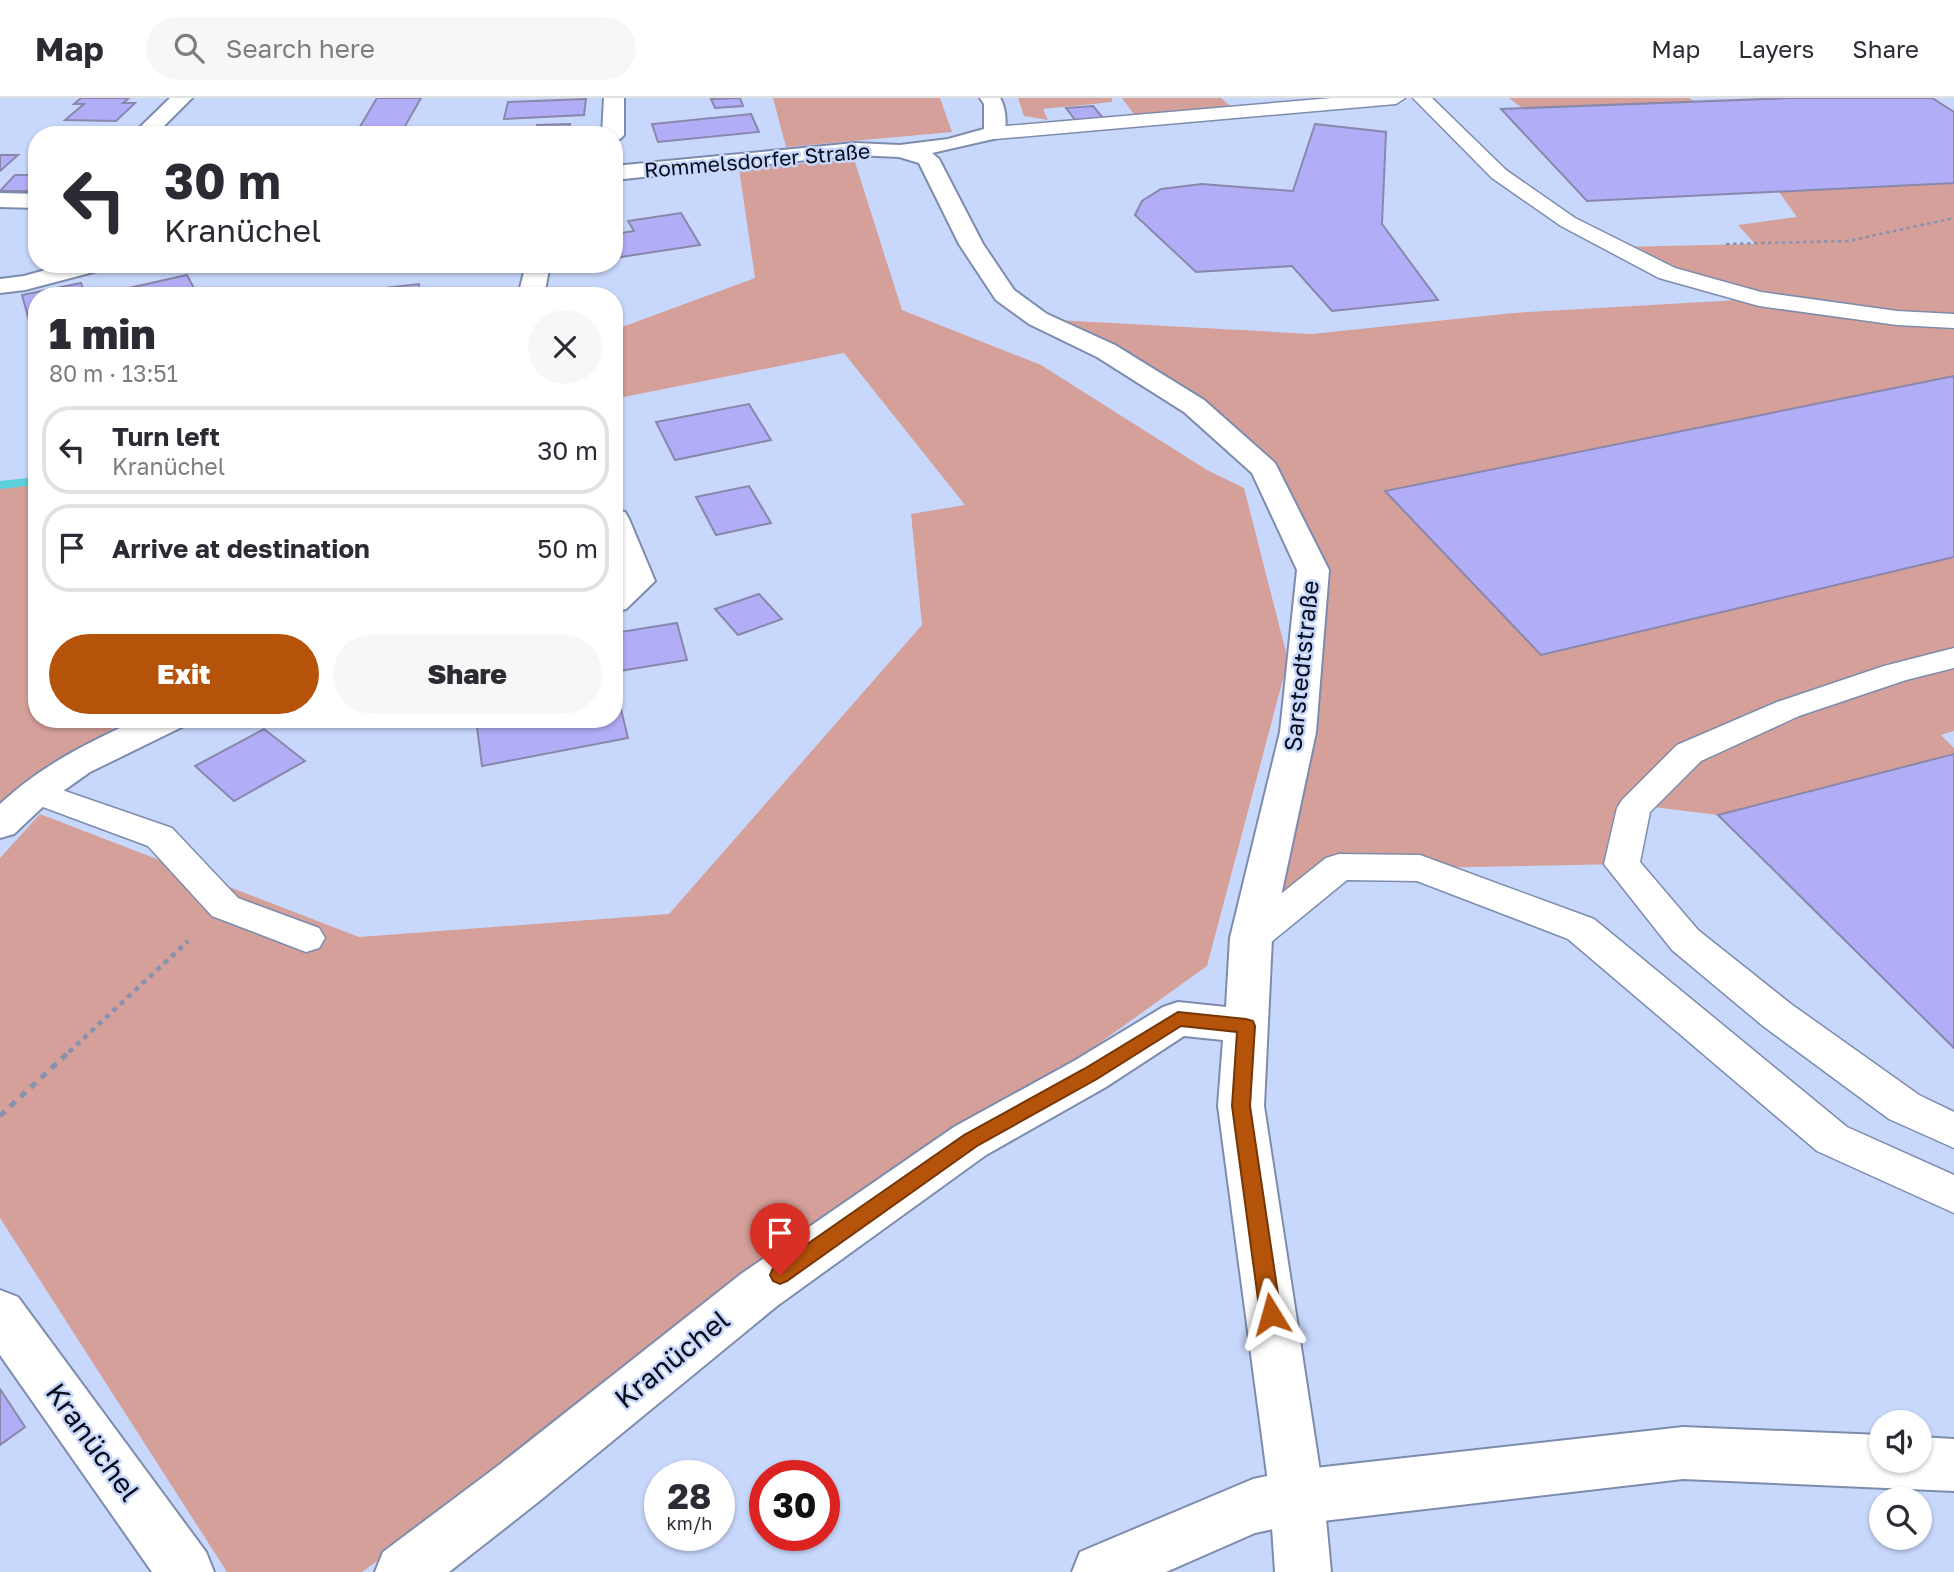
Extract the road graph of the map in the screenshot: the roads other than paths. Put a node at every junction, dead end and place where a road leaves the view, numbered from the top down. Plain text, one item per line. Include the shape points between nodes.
1 (182, 98) edge
2 (614, 98) edge
3 (990, 98) edge
4 (1396, 98) edge
5 (1422, 98) edge
6 (152, 126) edge
7 (613, 126) edge
8 (995, 133) junction
9 (900, 151) junction
10 (623, 172) edge
11 (0, 200) edge
12 (28, 201) edge
13 (62, 273) edge
14 (0, 286) edge
15 (1954, 321) edge
16 (623, 541) edge
17 (623, 595) edge
18 (1954, 657) edge
19 (150, 728) edge
20 (36, 792) junction
21 (0, 825) edge
22 (306, 938) dead end
23 (1251, 938) junction
24 (1246, 1026) junction
25 (1954, 1131) edge
26 (1954, 1195) edge
27 (0, 1313) edge
28 (1954, 1465) edge
29 (1297, 1496) junction
30 (186, 1572) edge
31 (403, 1572) edge
32 (1100, 1572) edge
33 (1303, 1572) edge

1 - 6 street
2 - 7 street
3 - 8 street
4 - 8 lane
5 - 15 lane via 1499,174 1568,222 1667,273 1759,299
8 - 9 street
9 - 10 street, Rommelsdorfer Straße via 855,149
9 - 23 street, Sarstedtstraße via 928,159 971,244 1005,295 1038,319 1106,351 1194,406 1265,469 1313,570 1298,732
11 - 12 street
13 - 14 street
16 - 17 street via 639,581
18 - 25 lane via 1788,709 1689,753 1634,808 1622,864 1685,940 1767,1007 1904,1107
19 - 20 street via 77,763
20 - 21 street
20 - 22 lane via 159,837 225,907
23 - 24 street, Sarstedtstraße
23 - 26 lane via 1339,867 1420,868 1581,929 1832,1139
24 - 29 street, Sarstedtstraße via 1241,1106
24 - 31 street, Kranüchel via 1178,1019 970,1141 759,1290
27 - 30 street, Kranüchel
28 - 29 street via 1683,1453
29 - 32 street via 1253,1506
29 - 33 street, Sarstedtstraße

